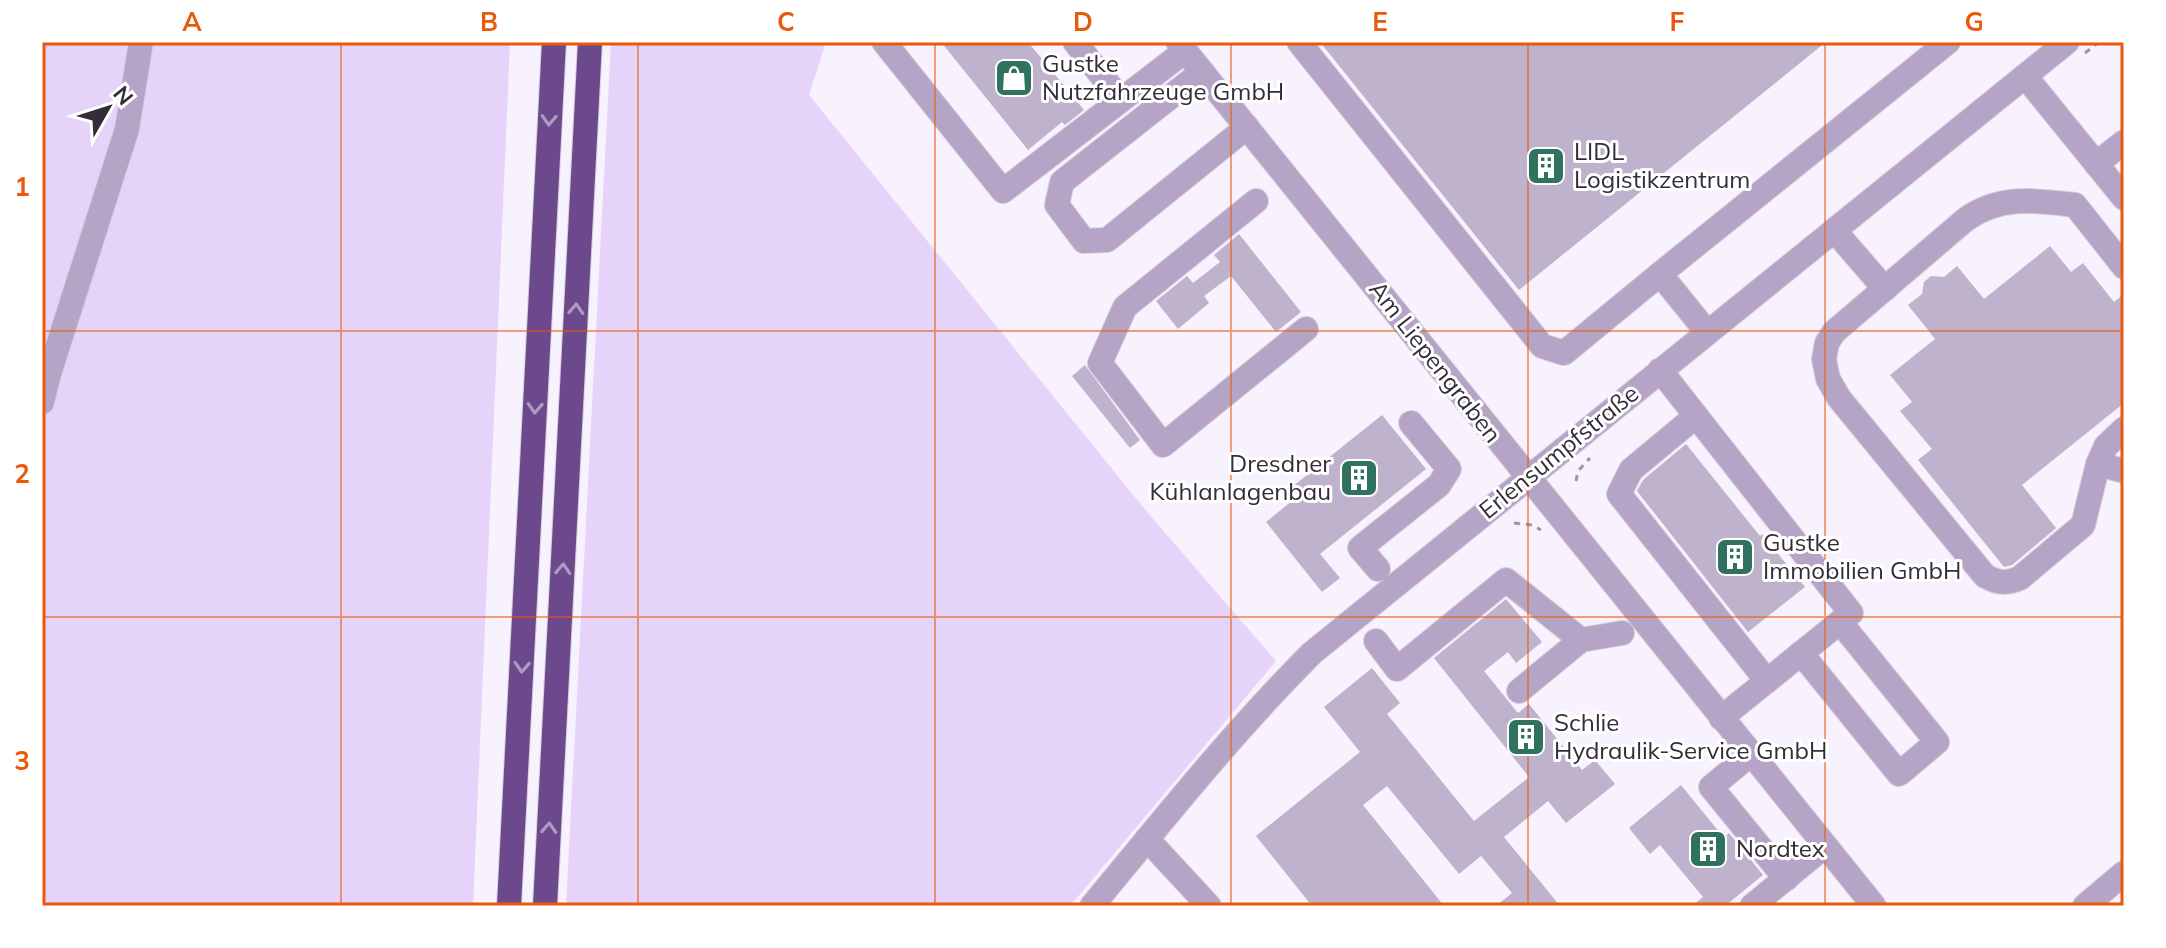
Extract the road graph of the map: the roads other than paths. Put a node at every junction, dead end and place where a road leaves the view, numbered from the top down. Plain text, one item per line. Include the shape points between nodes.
1 (141, 42) edge
2 (554, 42) edge
3 (590, 42) edge
4 (884, 42) edge
5 (1075, 42) edge
6 (1299, 42) edge
7 (1948, 42) edge
8 (2067, 42) edge
9 (1182, 46) edge
10 (1202, 72) junction
11 (2025, 76) junction
12 (1121, 100) junction
13 (1247, 127) junction
14 (2124, 142) edge
15 (2102, 171) junction
16 (2124, 198) edge
17 (1256, 201) dead end
18 (2075, 205) junction
19 (1834, 230) junction
20 (2124, 267) edge
21 (1660, 274) junction
22 (1885, 289) junction
23 (1306, 329) dead end
24 (1707, 332) junction
25 (1660, 370) junction
26 (42, 399) edge
27 (1696, 416) junction
28 (1411, 423) dead end
29 (2124, 429) edge
30 (2098, 464) junction
31 (2124, 471) edge
32 (1528, 478) junction
33 (1378, 569) dead end
34 (1840, 622) junction
35 (1622, 633) dead end
36 (1581, 640) junction
37 (1376, 641) dead end
38 (1801, 653) junction
39 (1767, 681) junction
40 (1519, 691) dead end
41 (1721, 718) junction
42 (1751, 754) junction
43 (1147, 839) junction
44 (1825, 846) junction
45 (1786, 879) junction
46 (2122, 880) edge
47 (509, 906) edge
48 (545, 906) edge
49 (1092, 906) edge
50 (1209, 906) edge
51 (1752, 906) edge
52 (1874, 906) edge
53 (2085, 906) edge

1 - 26 street via 127,129
2 -> 47 highway
48 -> 3 highway
4 - 12 street via 1003,191
5 - 12 street
6 - 21 street via 1542,346 1564,353
7 - 21 street
8 - 11 street, Erlensumpfstraße
9 - 10 street, Am Liepengraben
9 - 12 street
10 - 13 street, Am Liepengraben
10 - 13 street via 1062,182 1057,205 1084,241 1107,240
11 - 15 street
11 - 19 street, Erlensumpfstraße
13 - 32 street, Am Liepengraben
14 - 15 street
15 - 16 street
15 - 18 street
17 - 23 street via 1125,307 1100,363 1163,445
18 - 20 street
18 - 22 street via 2012,200 1979,210
19 - 22 street
19 - 24 street, Erlensumpfstraße
21 - 24 street
22 - 30 street via 1827,343 1828,379 1855,420 1985,576 2009,583 2020,578 2077,531 2087,515
24 - 25 street, Erlensumpfstraße
25 - 27 street
25 - 32 street, Erlensumpfstraße
27 - 34 street via 1851,613
27 - 39 street via 1631,470 1619,494
28 - 33 street via 1449,469 1439,485 1360,548
29 - 30 street via 2106,446
30 - 31 street
32 - 41 street, Am Liepengraben
32 - 43 street, Erlensumpfstraße via 1312,653
34 - 38 street
34 - 38 street via 1937,742 1899,774
35 - 36 street
36 - 37 street via 1506,580 1397,669
36 - 40 street
38 - 39 street
39 - 41 street
41 - 42 street, Am Liepengraben
42 - 44 street, Am Liepengraben
42 - 45 street via 1711,787
43 - 49 street, Erlensumpfstraße
43 - 50 street
44 - 45 street
44 - 52 street, Am Liepengraben
45 - 51 street
46 - 53 street

